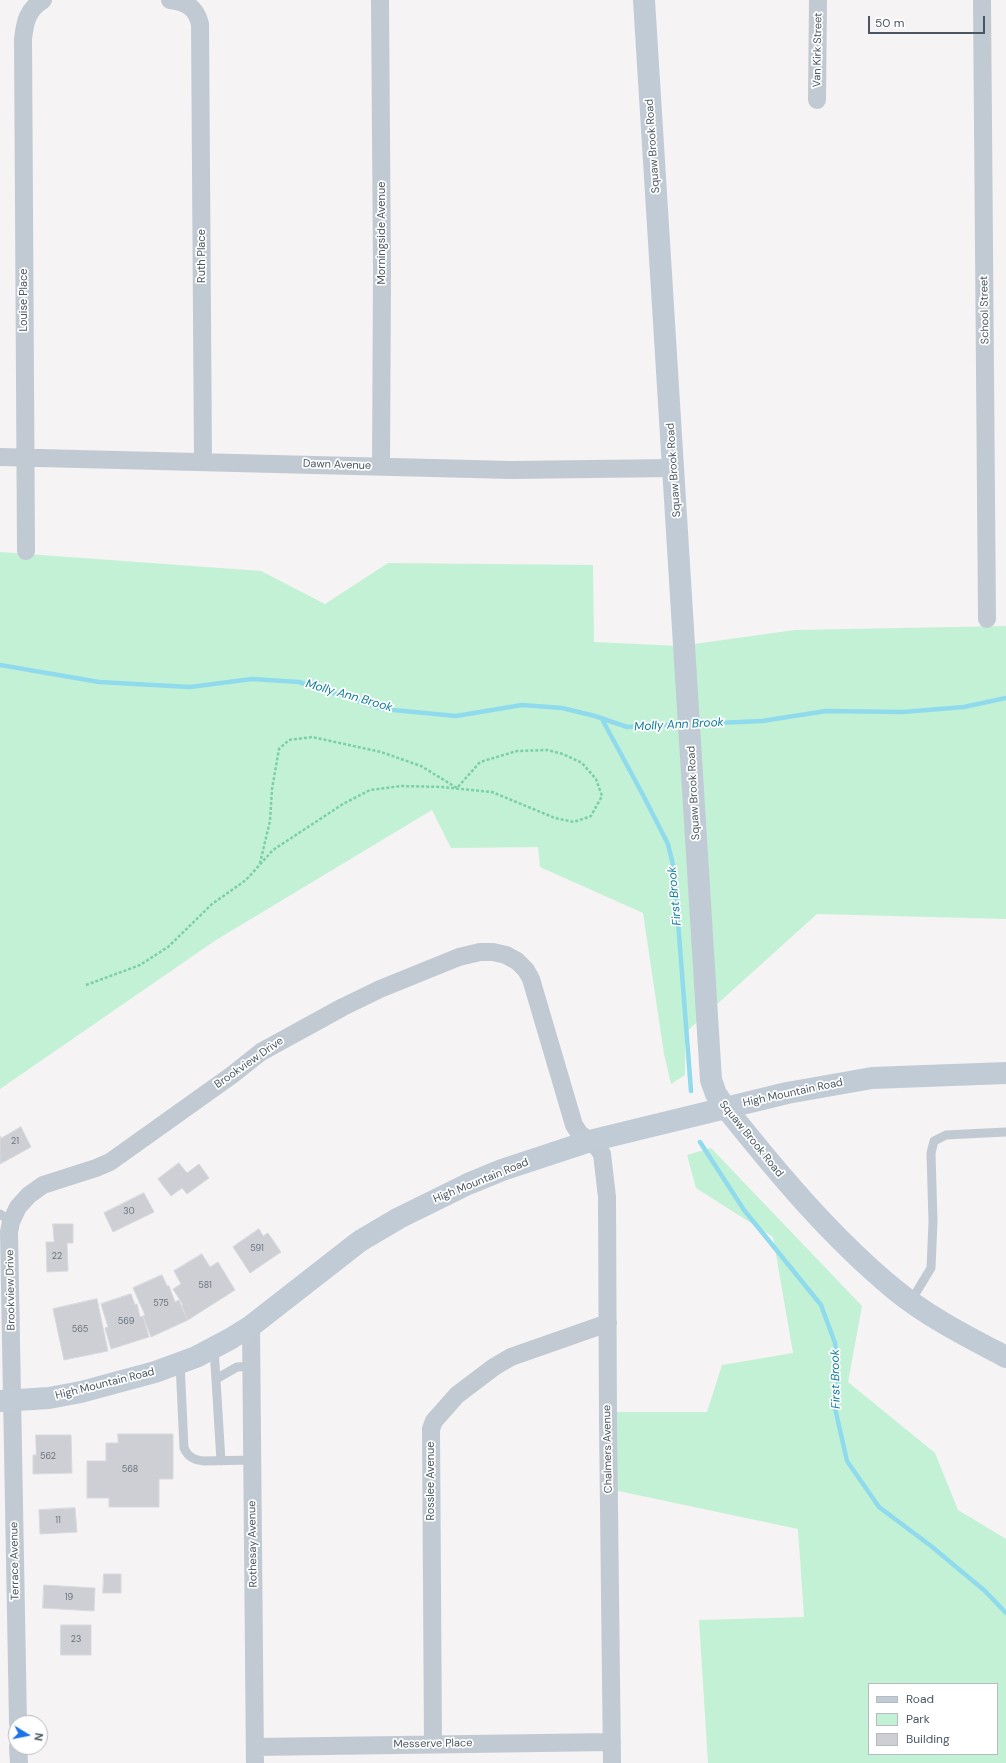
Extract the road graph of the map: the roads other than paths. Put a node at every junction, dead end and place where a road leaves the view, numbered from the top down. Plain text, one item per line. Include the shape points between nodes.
1 (42, 0) edge
2 (170, 0) edge
3 (380, 0) edge
4 (644, 0) edge
5 (818, 0) edge
6 (982, 0) edge
7 (817, 100) dead end
8 (0, 457) edge
9 (25, 459) junction
10 (204, 462) junction
11 (381, 466) junction
12 (674, 468) junction
13 (26, 551) dead end
14 (987, 620) dead end
15 (1006, 1072) edge
16 (725, 1108) junction
17 (1006, 1132) edge
18 (590, 1141) junction
19 (6, 1218) edge
20 (911, 1301) junction
21 (608, 1323) junction
22 (251, 1326) junction
23 (214, 1348) junction
24 (1006, 1357) edge
25 (180, 1363) junction
26 (251, 1366) junction
27 (216, 1378) junction
28 (6, 1400) edge
29 (252, 1460) junction
30 (221, 1461) junction
31 (18, 1715) edge
32 (612, 1742) junction
33 (433, 1744) junction
34 (255, 1755) edge
35 (612, 1763) edge

1 - 9 street, Louise Place via 29,12 25,22
2 - 10 street, Ruth Place via 190,6 198,16 200,24
3 - 11 street, Morningside Avenue
4 - 12 street, Squaw Brook Road
5 - 7 street, Van Kirk Street
6 - 14 street, School Street
8 - 9 street, Dawn Avenue
9 - 10 street, Dawn Avenue
9 - 13 street, Louise Place
10 - 11 street, Dawn Avenue
11 - 12 street, Dawn Avenue via 511,470
12 - 16 street, Squaw Brook Road via 711,1080
15 - 16 street, High Mountain Road via 872,1078 787,1093
16 - 18 street, High Mountain Road
16 - 20 street, Squaw Brook Road via 794,1192 839,1239 895,1290
17 - 20 lane via 946,1135 934,1141 931,1153 931,1268
18 - 19 street, Brookview Drive via 580,1134 574,1125 531,979 526,970 506,955 480,952 459,957 380,989 284,1038 110,1162 43,1185
18 - 21 street, Chalmers Avenue via 602,1154 608,1197
18 - 22 street, High Mountain Road via 502,1170 398,1218 360,1241
19 - 28 street, Brookview Drive via 9,1232
20 - 24 street, Squaw Brook Road via 961,1333
21 - 32 street, Chalmers Avenue
21 - 33 street, Rosslee Avenue via 511,1357 458,1395 434,1421 431,1429
22 - 23 street, High Mountain Road
22 - 26 street, Rothesay Avenue
23 - 25 street, High Mountain Road
23 - 27 lane
25 - 28 street, High Mountain Road via 119,1383 81,1392 50,1398
25 - 30 lane via 184,1448 187,1454 197,1460
26 - 27 lane via 237,1367
26 - 29 street, Rothesay Avenue
27 - 30 lane
28 - 31 street, Terrace Avenue
29 - 30 lane
29 - 34 street, Rothesay Avenue
32 - 33 street, Messerve Place
32 - 35 street, Chalmers Avenue
33 - 34 street, Messerve Place

